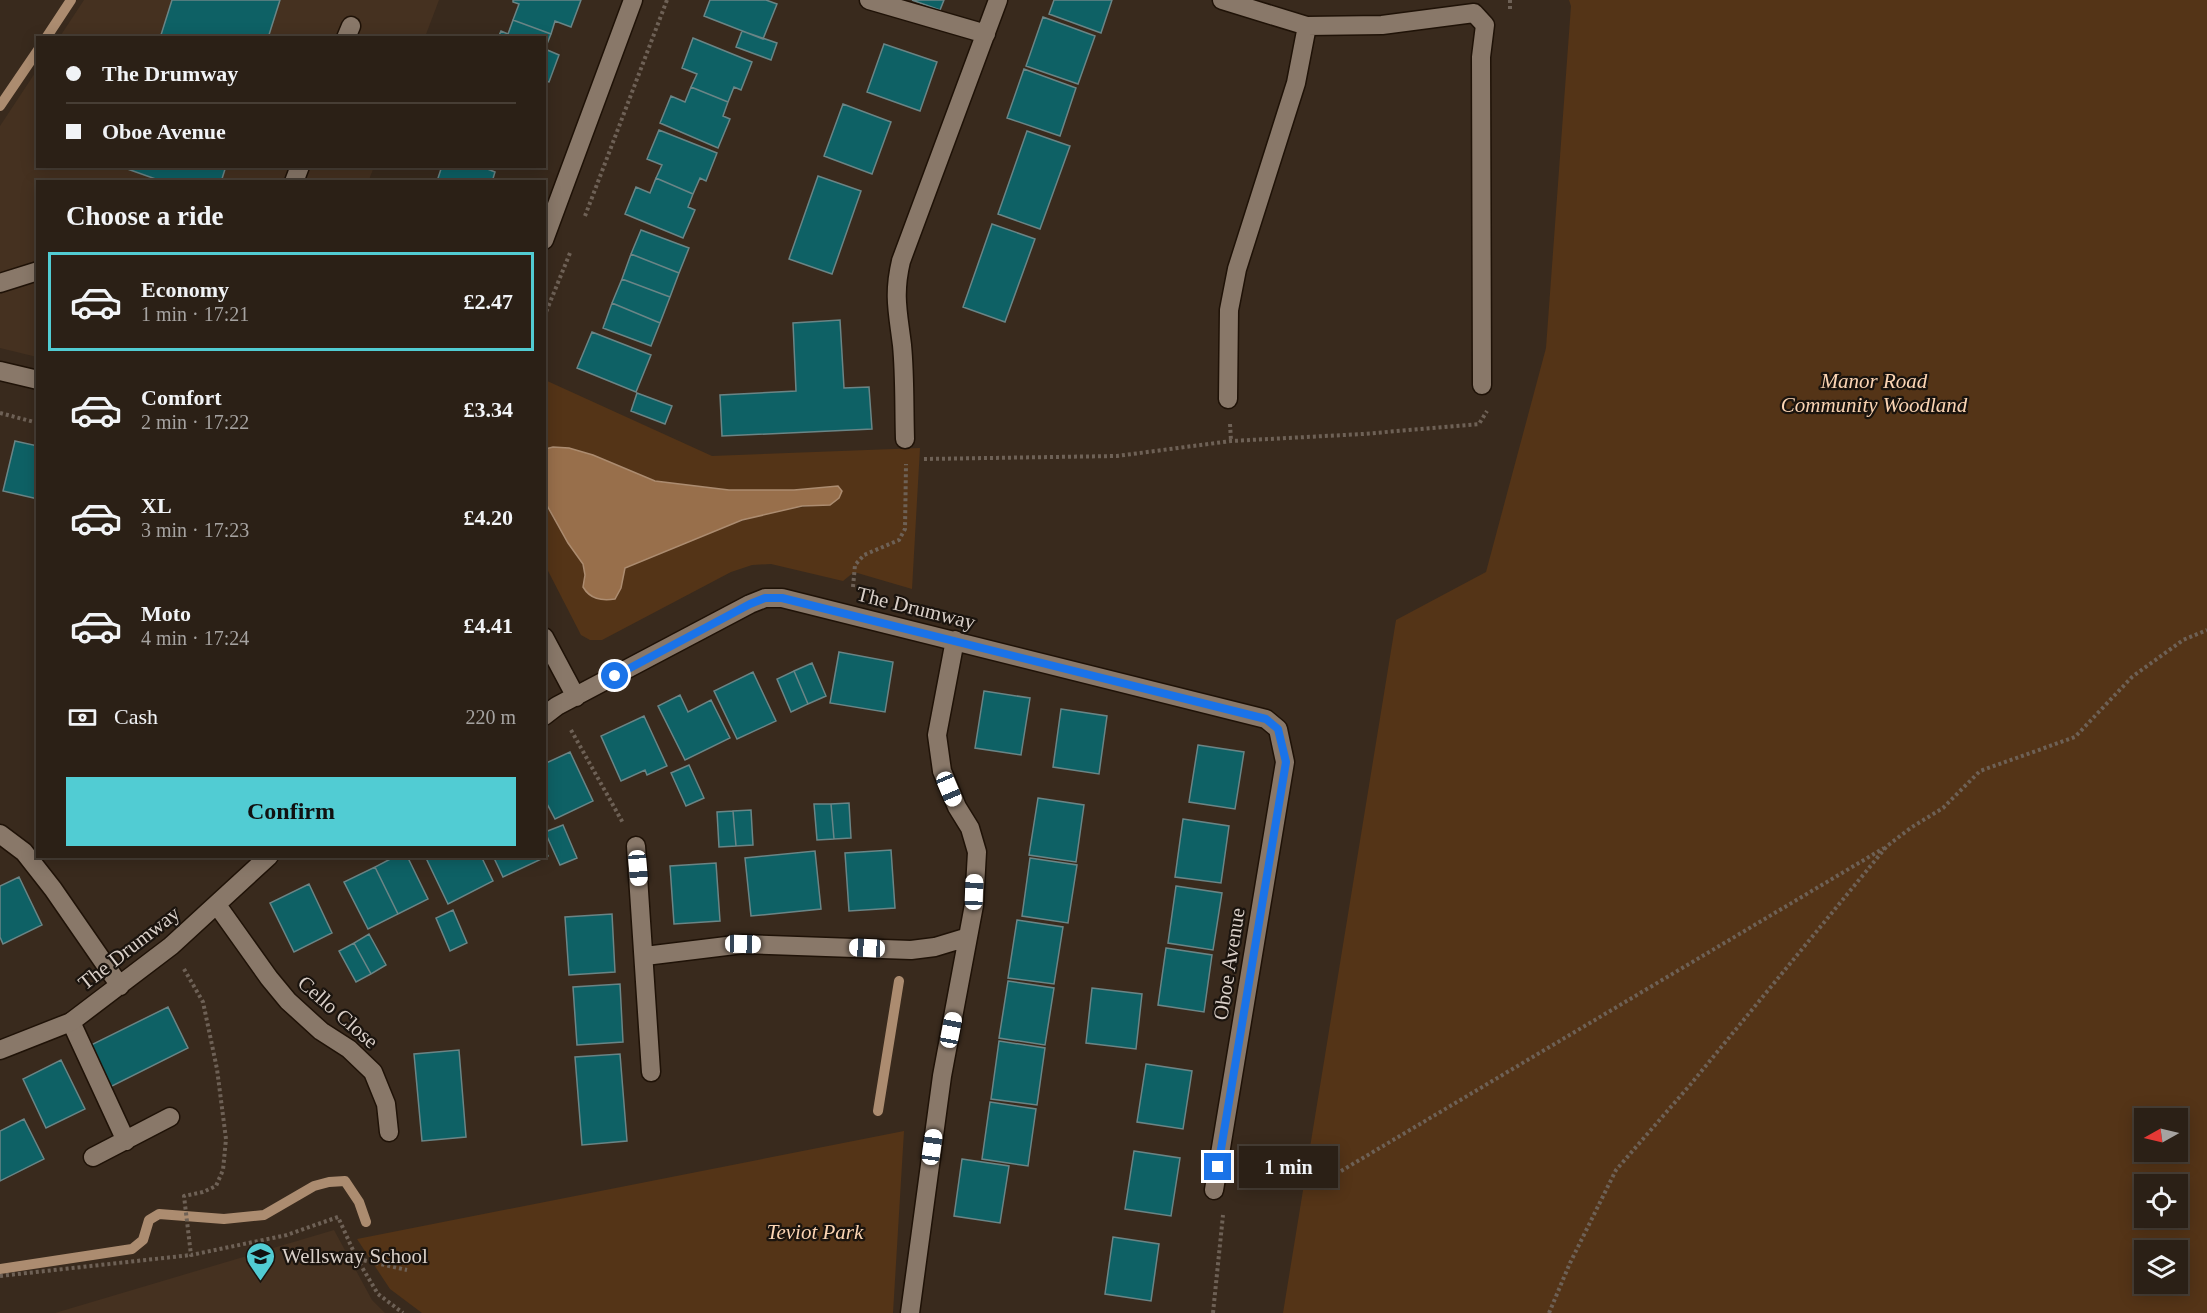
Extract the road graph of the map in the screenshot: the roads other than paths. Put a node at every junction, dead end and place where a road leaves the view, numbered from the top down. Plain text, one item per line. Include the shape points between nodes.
1 (633, 0) edge
2 (869, 0) edge
3 (998, 0) edge
4 (1222, 0) edge
5 (1307, 26) junction
6 (986, 34) junction
7 (546, 235) edge
8 (36, 273) edge
9 (0, 283) edge
10 (0, 371) edge
11 (36, 380) edge
12 (1482, 385) dead end
13 (1228, 399) dead end
14 (905, 439) road end
15 (955, 640) junction
16 (546, 642) edge
17 (576, 697) junction
18 (551, 711) edge
19 (1283, 746) joint
20 (0, 834) edge
21 (636, 846) road end
22 (267, 858) edge
23 (217, 905) junction
24 (968, 937) junction
25 (645, 956) junction
26 (120, 987) junction
27 (71, 1022) junction
28 (0, 1050) edge
29 (651, 1072) dead end
30 (170, 1117) dead end
31 (389, 1131) dead end
32 (126, 1141) junction
33 (93, 1157) dead end
34 (1214, 1190) dead end
35 (910, 1313) edge

1 - 7 street
2 - 6 street
3 - 6 street
4 - 5 street
5 - 12 street via 1382,25 1474,13 1485,24 1481,57
5 - 13 street via 1296,83 1229,310
6 - 14 street via 896,282
8 - 9 street
10 - 11 street
15 - 17 street, The Drumway via 782,598 765,598
15 - 19 street, The Drumway via 1266,719 1278,729
15 - 24 street via 936,735 942,771 970,828 977,852
16 - 17 street
17 - 18 street, The Drumway
19 - 34 street, Oboe Avenue via 1286,762
20 - 26 street via 24,852
21 - 25 street
22 - 23 street, The Drumway
23 - 26 street, The Drumway
23 - 31 street, Cello Close via 288,1000 373,1072 386,1104
24 - 25 street via 911,950 743,944
24 - 35 street via 942,1076
25 - 29 street
26 - 27 street, The Drumway
27 - 28 street, The Drumway
27 - 32 street
30 - 32 street
32 - 33 street

